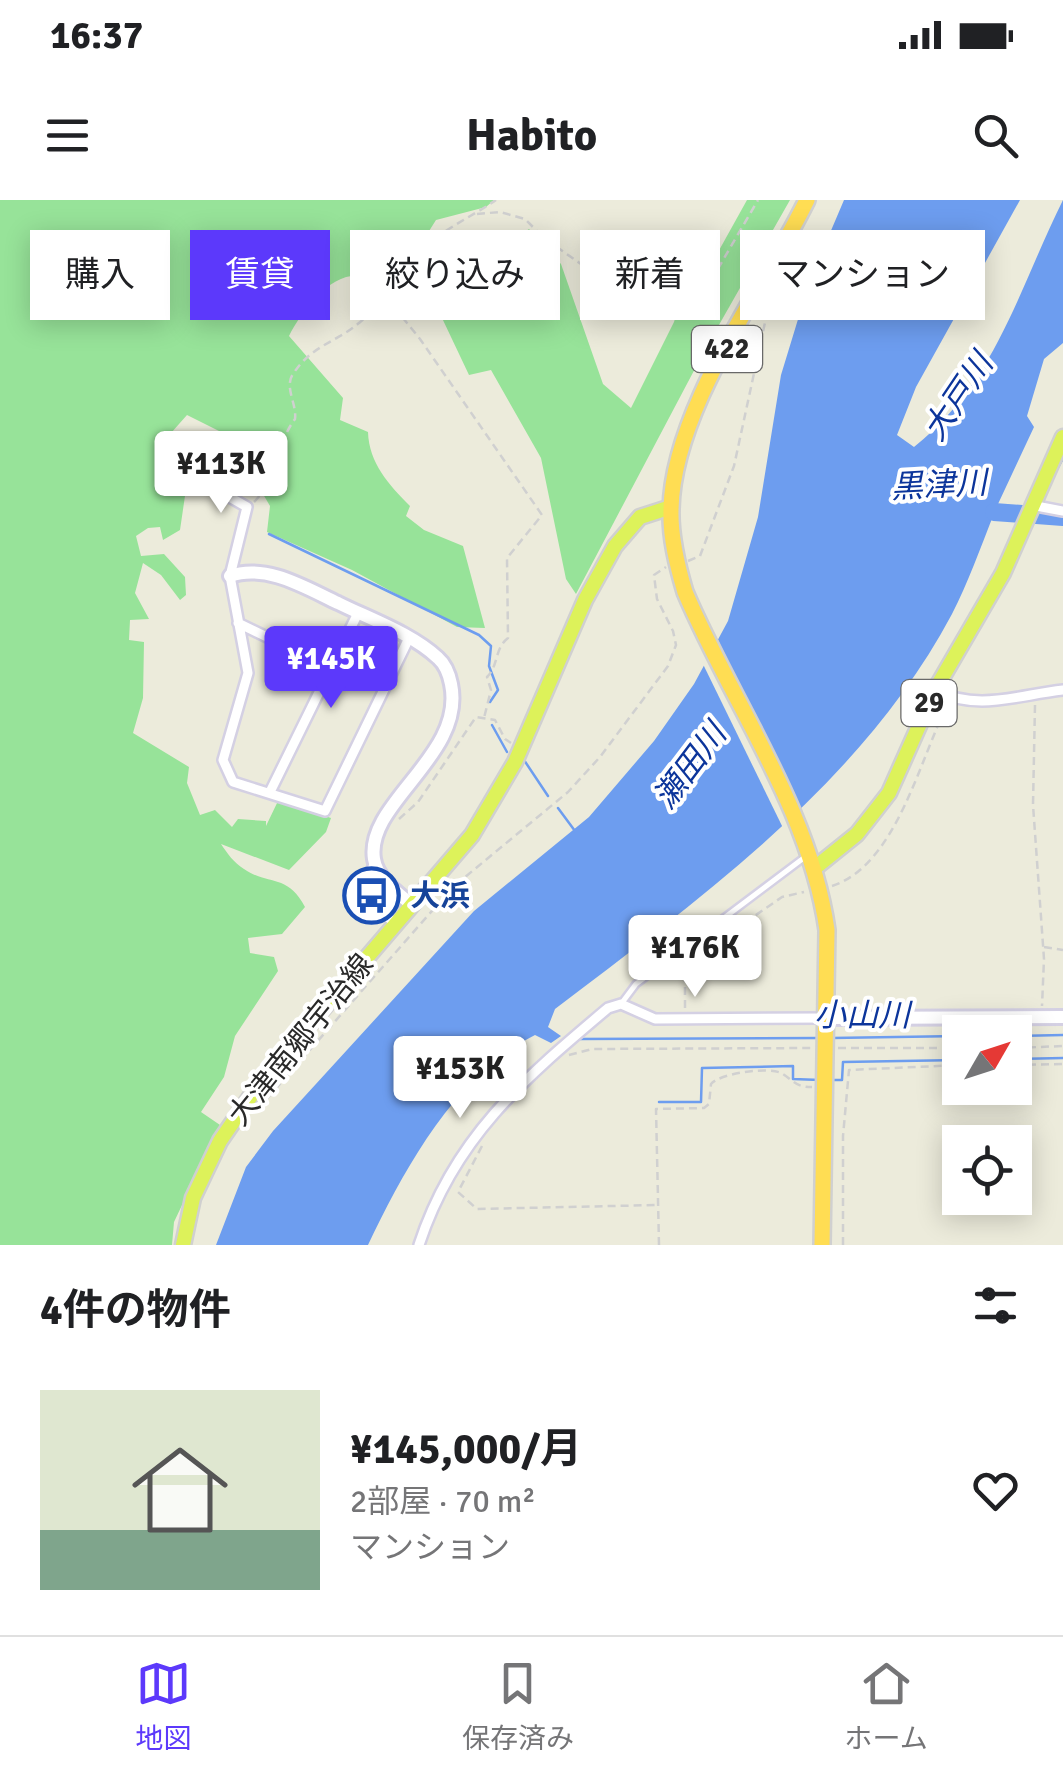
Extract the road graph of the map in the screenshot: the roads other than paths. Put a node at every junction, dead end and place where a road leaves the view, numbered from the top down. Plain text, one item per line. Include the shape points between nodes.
1 (806, 200) edge
2 (1063, 437) edge
3 (220, 467) dead end
4 (671, 508) junction
5 (1063, 511) edge
6 (1026, 513) junction
7 (230, 576) junction
8 (358, 613) junction
9 (238, 623) junction
10 (408, 638) junction
11 (331, 668) junction
12 (934, 690) junction
13 (1063, 690) edge
14 (270, 792) junction
15 (813, 860) junction
16 (374, 864) junction
17 (412, 905) junction
18 (395, 924) junction
19 (621, 1004) junction
20 (1063, 1017) edge
21 (826, 1018) junction
22 (183, 1245) edge
23 (418, 1245) edge
24 (822, 1245) edge

1 - 4 highway, 422 via 693,416
2 - 6 main road, 29
3 - 7 street via 219,491 247,508
4 - 15 highway, 422 via 685,592
4 - 17 main road, 大津南郷宇治線 via 640,517 615,546 521,750 472,835
5 - 6 street
6 - 12 main road, 29 via 1003,574
7 - 8 street via 260,573 288,580
7 - 9 street
8 - 10 street
8 - 11 street
9 - 11 street
9 - 14 street via 248,673 223,760 233,782
10 - 14 street via 325,811
10 - 16 street via 449,673 452,718 375,840
11 - 14 street
12 - 13 street via 993,703
12 - 15 main road, 29 via 889,793 848,843
15 - 19 lane via 733,908 636,984
15 - 21 highway, 422 via 827,930
16 - 17 street
16 - 18 street via 367,886
17 - 18 main road, 大津南郷宇治線
18 - 22 main road, 大津南郷宇治線 via 262,1080 220,1140 192,1198
19 - 21 street via 655,1018
19 - 23 street via 608,1008 506,1097 449,1174
20 - 21 street
21 - 24 highway, 422

